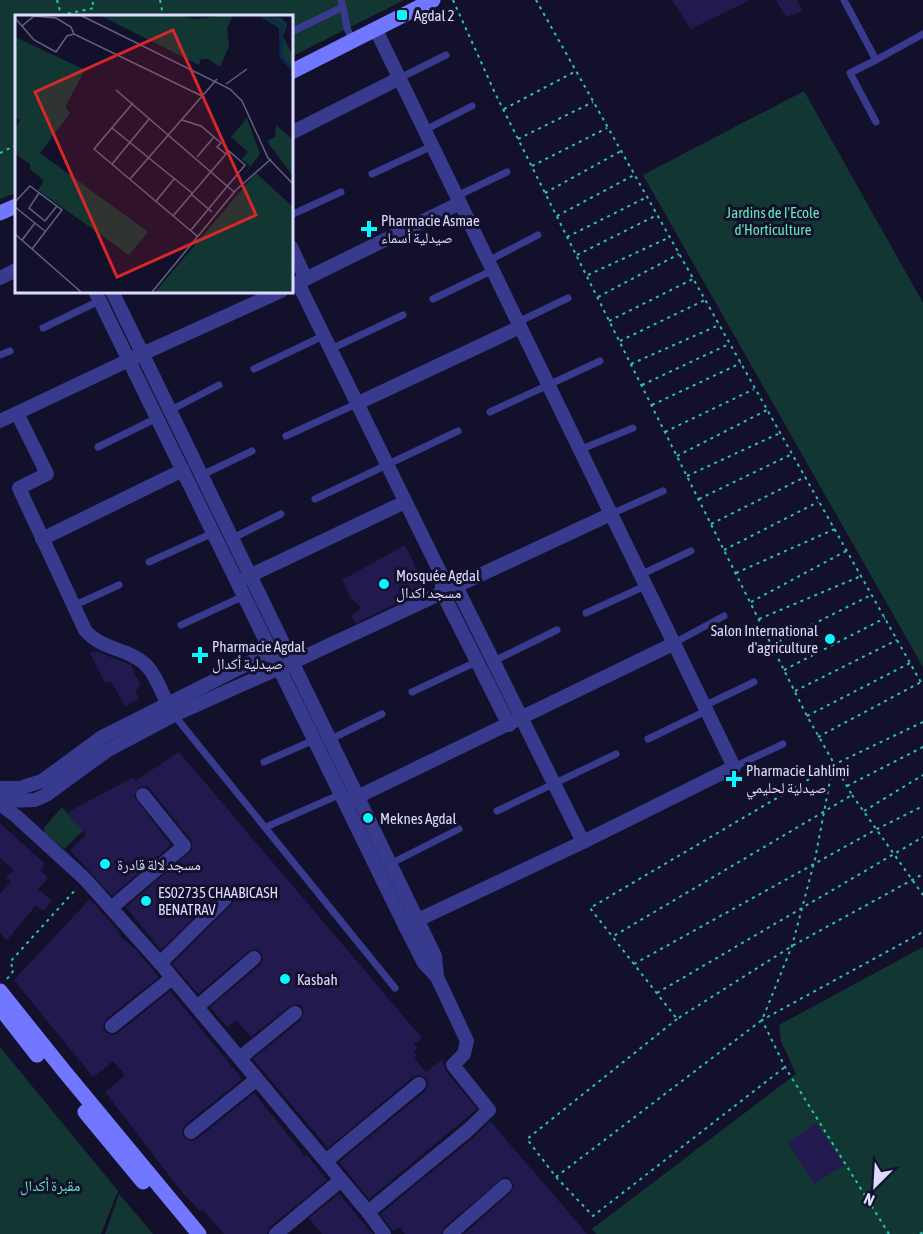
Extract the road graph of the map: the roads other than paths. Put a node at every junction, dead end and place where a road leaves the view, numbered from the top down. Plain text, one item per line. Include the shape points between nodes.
1 (433, 0) edge
2 (844, 0) edge
3 (342, 3) edge
4 (376, 30) junction
5 (292, 31) edge
6 (923, 34) edge
7 (353, 42) junction
8 (446, 55) dead end
9 (876, 60) junction
10 (292, 72) edge
11 (400, 78) junction
12 (472, 106) dead end
13 (876, 122) dead end
14 (424, 130) junction
15 (292, 133) edge
16 (432, 146) junction
17 (507, 172) dead end
18 (372, 174) dead end
19 (341, 192) dead end
20 (458, 200) junction
21 (15, 206) edge
22 (0, 213) edge
23 (292, 215) edge
24 (538, 235) dead end
25 (292, 252) edge
26 (491, 266) junction
27 (15, 270) edge
28 (0, 278) edge
29 (298, 283) edge
30 (115, 292) edge
31 (279, 292) edge
32 (97, 296) edge
33 (568, 298) dead end
34 (434, 299) dead end
35 (402, 315) dead end
36 (519, 324) junction
37 (43, 328) dead end
38 (323, 336) junction
39 (329, 350) junction
40 (10, 351) dead end
41 (144, 354) junction
42 (0, 355) edge
43 (129, 360) junction
44 (600, 361) dead end
45 (254, 369) dead end
46 (219, 385) dead end
47 (547, 386) junction
48 (356, 404) junction
49 (171, 410) junction
50 (490, 412) dead end
51 (17, 413) junction
52 (157, 418) junction
53 (0, 421) edge
54 (633, 428) dead end
55 (458, 431) dead end
56 (285, 436) dead end
57 (98, 447) dead end
58 (579, 450) junction
59 (252, 451) dead end
60 (387, 466) junction
61 (183, 470) junction
62 (202, 475) junction
63 (663, 491) dead end
64 (315, 500) dead end
65 (405, 502) junction
66 (281, 514) dead end
67 (611, 514) junction
68 (213, 533) junction
69 (233, 538) junction
70 (42, 539) junction
71 (691, 551) dead end
72 (149, 562) dead end
73 (250, 575) junction
74 (442, 576) junction
75 (643, 581) junction
76 (237, 582) junction
77 (119, 585) dead end
78 (456, 586) junction
79 (442, 592) junction
80 (244, 596) junction
81 (73, 606) junction
82 (586, 613) dead end
83 (724, 616) dead end
84 (181, 625) dead end
85 (557, 630) dead end
86 (673, 644) junction
87 (284, 646) junction
88 (271, 652) junction
89 (493, 658) junction
90 (476, 662) junction
91 (285, 665) junction
92 (754, 682) dead end
93 (412, 692) dead end
94 (705, 709) junction
95 (170, 710) junction
96 (382, 714) dead end
97 (522, 718) junction
98 (509, 725) junction
99 (648, 739) dead end
100 (314, 740) junction
101 (329, 740) junction
102 (783, 744) dead end
103 (616, 754) dead end
104 (264, 762) dead end
105 (734, 767) junction
106 (555, 784) junction
107 (0, 788) edge
108 (144, 795) dead end
109 (348, 798) junction
110 (3, 802) edge
111 (497, 811) dead end
112 (266, 828) junction
113 (459, 829) dead end
114 (583, 842) junction
115 (390, 864) junction
116 (225, 899) dead end
117 (111, 908) junction
118 (412, 923) junction
119 (254, 958) dead end
120 (160, 963) junction
121 (172, 978) junction
122 (2, 987) edge
123 (395, 988) dead end
124 (197, 1007) junction
125 (0, 1008) edge
126 (295, 1013) dead end
127 (112, 1026) dead end
128 (240, 1058) junction
129 (257, 1079) junction
130 (419, 1084) dead end
131 (191, 1132) dead end
132 (326, 1161) junction
133 (341, 1180) junction
134 (505, 1186) dead end
135 (368, 1212) junction
136 (186, 1234) edge
137 (199, 1234) edge
138 (276, 1234) edge
139 (384, 1234) edge
140 (450, 1234) edge

1 - 4 main road
2 - 9 lane
3 - 5 lane
3 - 7 lane
4 - 7 main road
4 - 11 street
6 - 9 lane
7 - 10 main road
8 - 11 lane
9 - 13 lane via 850,73
11 - 14 street
11 - 15 street
12 - 14 lane
14 - 16 street
16 - 18 lane
16 - 20 street
17 - 20 lane
19 - 23 lane
20 - 26 street
20 - 29 street
21 - 22 main road
24 - 26 lane
25 - 29 street
26 - 34 lane
26 - 36 street
27 - 28 street
29 - 38 street
30 - 41 street
31 - 41 street
32 - 37 lane
32 - 43 street
33 - 36 lane
35 - 39 lane
36 - 47 street
36 - 48 street
38 - 39 street
38 - 45 lane
39 - 48 street
40 - 42 lane
41 - 43 street
41 - 49 street
43 - 51 street
43 - 52 street
44 - 47 lane
46 - 49 lane
47 - 50 lane
47 - 58 street
48 - 56 lane
48 - 60 street
49 - 62 street
51 - 53 street
51 - 70 street via 47,474 19,488
52 - 57 lane
52 - 61 street
54 - 58 lane
55 - 60 lane
58 - 67 street
59 - 62 lane
60 - 64 lane
60 - 65 street
61 - 68 street
61 - 70 street
62 - 69 street
63 - 67 lane
65 - 73 street
65 - 74 street
66 - 69 lane
67 - 75 street
67 - 78 street
68 - 72 lane
68 - 76 street
69 - 73 street
70 - 81 street
71 - 75 lane
73 - 76 street
73 - 87 street
74 - 78 street
74 - 79 street
75 - 82 lane
75 - 86 street
76 - 80 street
77 - 81 lane
78 - 79 street
78 - 89 street
79 - 90 street
79 - 91 street
80 - 84 lane
80 - 88 street
81 - 95 street via 91,638 147,665
83 - 86 lane
85 - 89 lane
86 - 94 street
86 - 97 street
87 - 88 street
87 - 91 street
88 - 91 street
88 - 95 street
89 - 90 lane
89 - 97 street
90 - 93 lane
90 - 98 street
91 - 95 street
91 - 100 street
91 - 101 street
92 - 94 lane
94 - 99 lane
94 - 105 street
95 - 107 street via 102,737 37,783
95 - 110 street via 46,795 35,800
95 - 112 lane
96 - 101 lane
97 - 98 street
97 - 106 street
98 - 109 street
100 - 104 lane
100 - 109 street
101 - 109 street
102 - 105 lane
103 - 106 lane
105 - 114 street
106 - 111 lane
106 - 114 street
107 - 110 street via 6,794
108 - 117 street via 184,846
109 - 112 lane
109 - 115 street
109 - 118 street
110 - 117 street
112 - 123 lane
113 - 115 lane
114 - 118 street
115 - 118 street
116 - 120 street
117 - 120 street
118 - 135 street via 424,963 437,977 467,1041 464,1054 453,1065 489,1110
119 - 124 street
120 - 121 street
121 - 124 street
121 - 127 street
122 - 137 main road via 64,1071
124 - 128 street
125 - 136 main road
126 - 128 street
128 - 129 street
129 - 131 street
129 - 132 street
130 - 132 street
132 - 133 street
133 - 135 street
133 - 138 street
134 - 140 street
135 - 139 street

